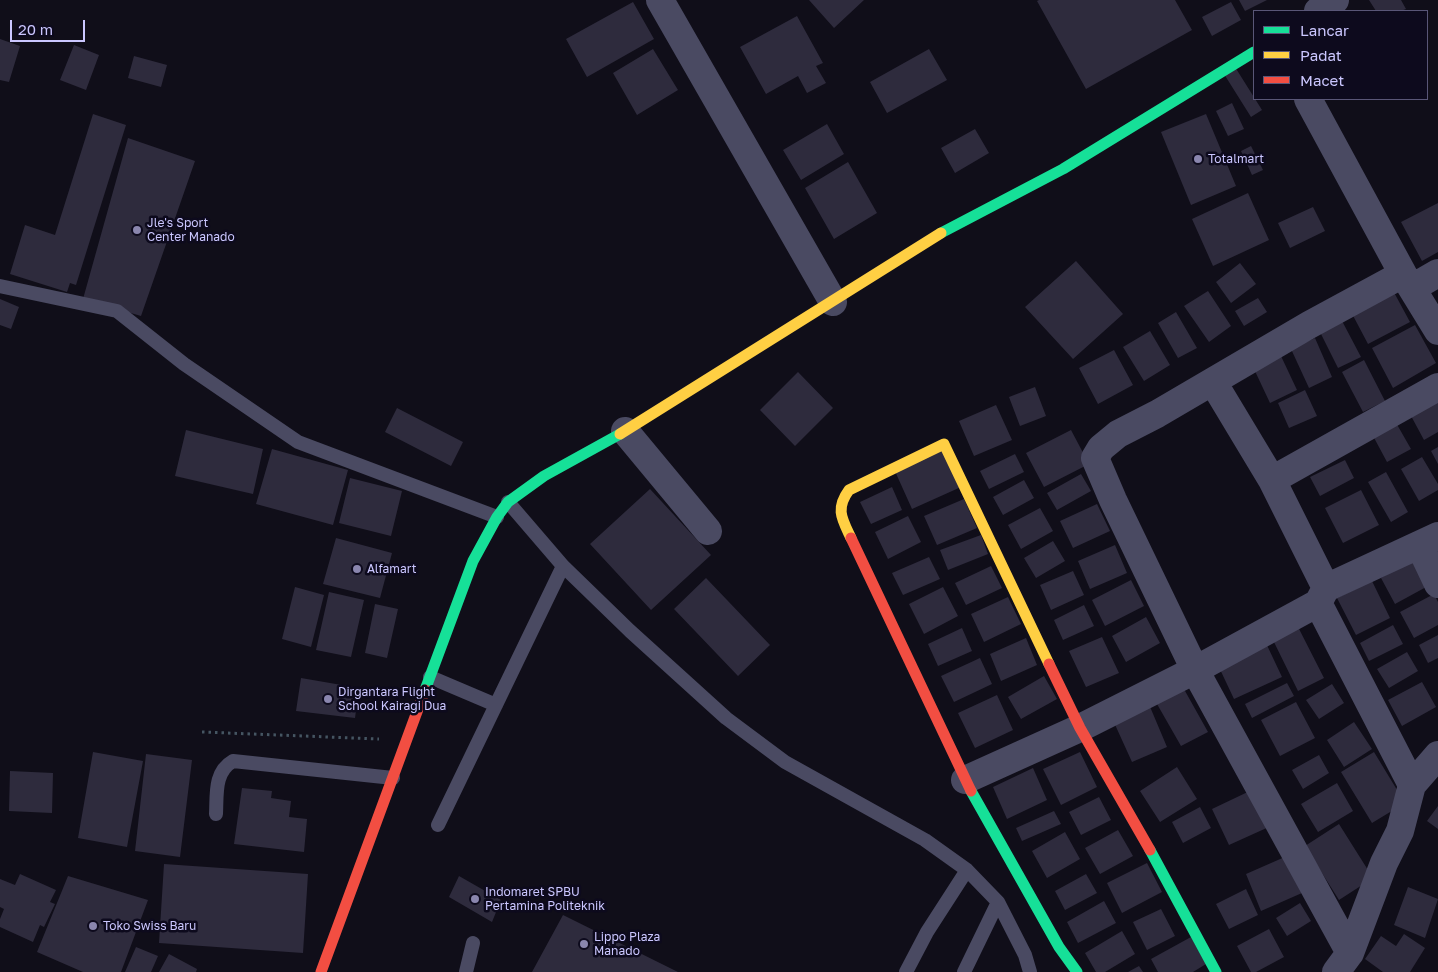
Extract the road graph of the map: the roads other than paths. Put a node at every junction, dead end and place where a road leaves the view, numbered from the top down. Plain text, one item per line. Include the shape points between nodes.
1 (660, 0) edge
2 (1335, 0) edge
3 (1320, 10) edge
4 (1253, 53) edge
5 (1309, 100) edge
6 (1438, 274) edge
7 (1407, 281) junction
8 (0, 286) edge
9 (833, 302) junction
10 (1438, 331) edge
11 (1213, 382) junction
12 (1438, 387) edge
13 (625, 430) junction
14 (1272, 480) junction
15 (508, 502) junction
16 (497, 517) junction
17 (708, 531) dead end
18 (1429, 541) edge
19 (563, 566) junction
20 (1438, 584) edge
21 (1322, 596) junction
22 (1195, 670) junction
23 (430, 677) junction
24 (496, 704) junction
25 (1080, 728) junction
26 (1438, 755) edge
27 (393, 778) junction
28 (965, 780) junction
29 (1412, 785) junction
30 (216, 814) dead end
31 (438, 825) dead end
32 (967, 870) junction
33 (998, 902) junction
34 (473, 943) dead end
35 (1343, 963) edge
36 (321, 972) edge
37 (466, 972) edge
38 (906, 972) edge
39 (964, 972) edge
40 (1030, 972) edge
41 (1077, 972) edge
42 (1216, 972) edge

1 - 9 street
2 - 3 street
4 - 9 street via 1063,169 926,241
5 - 7 street
6 - 7 street
7 - 10 street
7 - 11 street via 1309,324
8 - 16 lane via 117,311 184,364 298,442
9 - 13 street
11 - 14 street
11 - 22 street via 1118,434 1101,448 1095,458
12 - 14 street
13 - 15 street via 544,476
13 - 17 street
14 - 21 street
15 - 16 street
15 - 19 lane
16 - 23 street via 473,561
18 - 20 street
18 - 21 street
19 - 24 lane
19 - 32 lane via 726,718 777,757 925,840
21 - 22 street
21 - 29 street
22 - 25 street
22 - 35 street
23 - 24 lane
23 - 27 street
24 - 31 lane
25 - 28 street
25 - 28 street via 944,444 850,490 841,501 841,517
25 - 42 street
26 - 29 street
27 - 30 lane via 233,761 224,766 219,776
27 - 36 street
28 - 41 street via 1059,947
29 - 35 street via 1400,831
32 - 33 lane
32 - 38 lane via 927,932
33 - 39 lane
33 - 40 lane via 1025,955
34 - 37 lane

